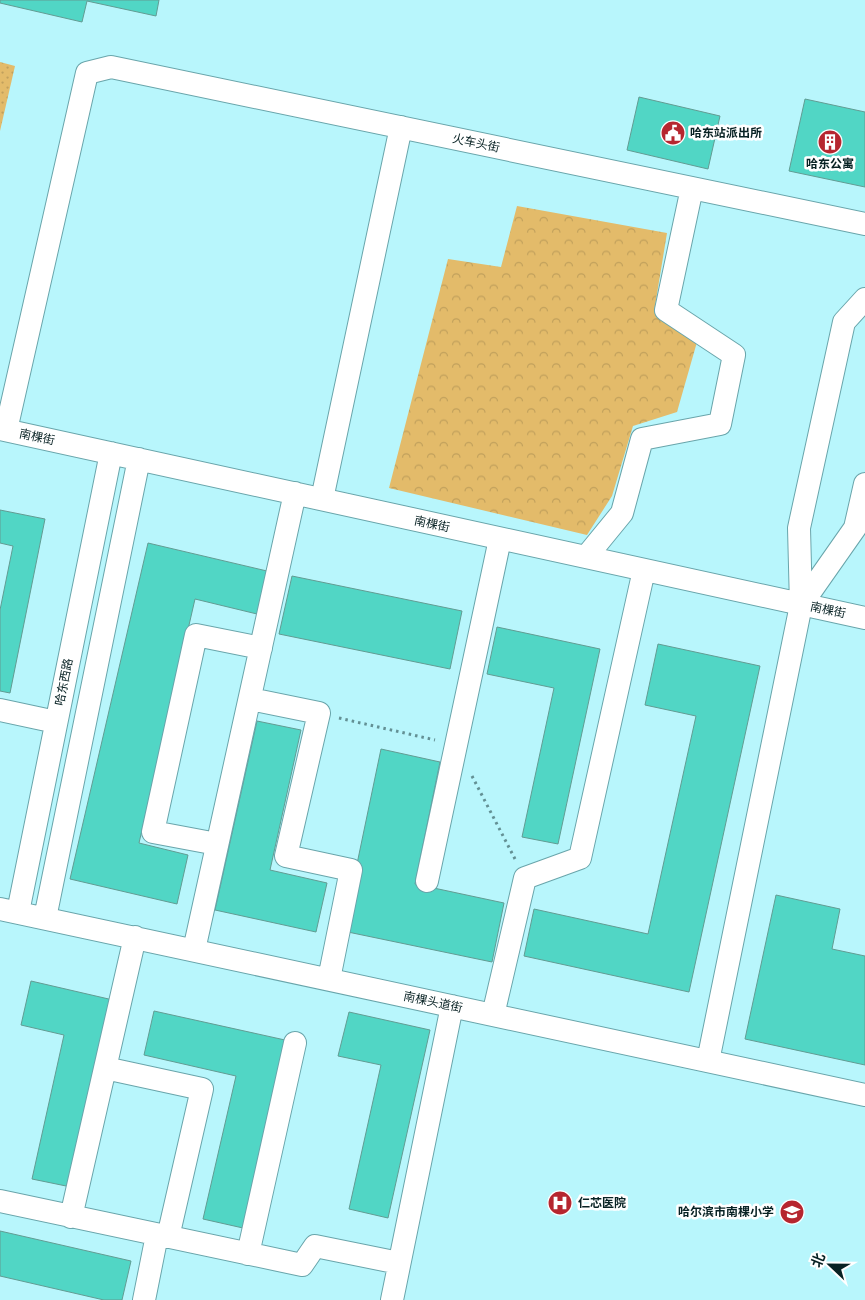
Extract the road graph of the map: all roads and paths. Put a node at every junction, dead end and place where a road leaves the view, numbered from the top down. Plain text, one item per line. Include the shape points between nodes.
1 (401, 127) junction
2 (692, 188) junction
3 (865, 224) edge
4 (865, 300) edge
5 (3, 429) edge
6 (110, 453) junction
7 (139, 459) junction
8 (865, 484) edge
9 (296, 494) junction
10 (322, 499) junction
11 (500, 539) junction
12 (586, 557) junction
13 (644, 570) junction
14 (802, 605) junction
15 (865, 618) edge
16 (261, 648) junction
17 (250, 699) junction
18 (0, 710) edge
19 (56, 722) junction
20 (217, 844) junction
21 (426, 881) dead end
22 (5, 911) edge
23 (45, 918) junction
24 (135, 938) junction
25 (194, 950) junction
26 (330, 980) junction
27 (452, 1006) junction
28 (493, 1015) junction
29 (295, 1043) dead end
30 (708, 1061) junction
31 (105, 1068) junction
32 (865, 1095) edge
33 (0, 1201) edge
34 (71, 1216) junction
35 (163, 1236) junction
36 (248, 1254) junction
37 (399, 1263) junction
38 (144, 1300) edge
39 (392, 1300) edge

1 - 2 street, 火车头街
1 - 5 street, 火车头街 via 110,67 87,73
1 - 10 street
2 - 3 street, 火车头街
2 - 12 street via 666,310 734,355 720,424 642,439 622,513
4 - 14 street via 844,322 799,528
5 - 6 street, 南棵街
6 - 7 street, 南棵街
6 - 19 street, 哈东西路
7 - 9 street, 南棵街
7 - 23 street
8 - 14 street via 855,528
9 - 10 street, 南棵街
9 - 16 street
10 - 11 street, 南棵街
11 - 12 street, 南棵街
11 - 21 street
12 - 13 street, 南棵街
13 - 14 street, 南棵街
13 - 28 street via 580,858 525,878
14 - 15 street, 南棵街
14 - 30 street
16 - 17 street
16 - 20 street via 196,635 153,832
17 - 20 street
17 - 26 street via 318,713 286,856 351,870
18 - 19 street
19 - 22 street, 哈东西路
20 - 25 street
22 - 23 street, 南棵头道街
23 - 24 street, 南棵头道街
24 - 25 street, 南棵头道街
24 - 31 street
25 - 26 street, 南棵头道街
26 - 27 street, 南棵头道街
27 - 28 street, 南棵头道街
27 - 37 street
28 - 30 street, 南棵头道街
29 - 36 street
30 - 32 street, 南棵头道街
31 - 34 street
31 - 35 street via 202,1088
33 - 34 street
34 - 35 street
35 - 36 street
35 - 38 street
36 - 37 street via 302,1265 315,1246
37 - 39 street

